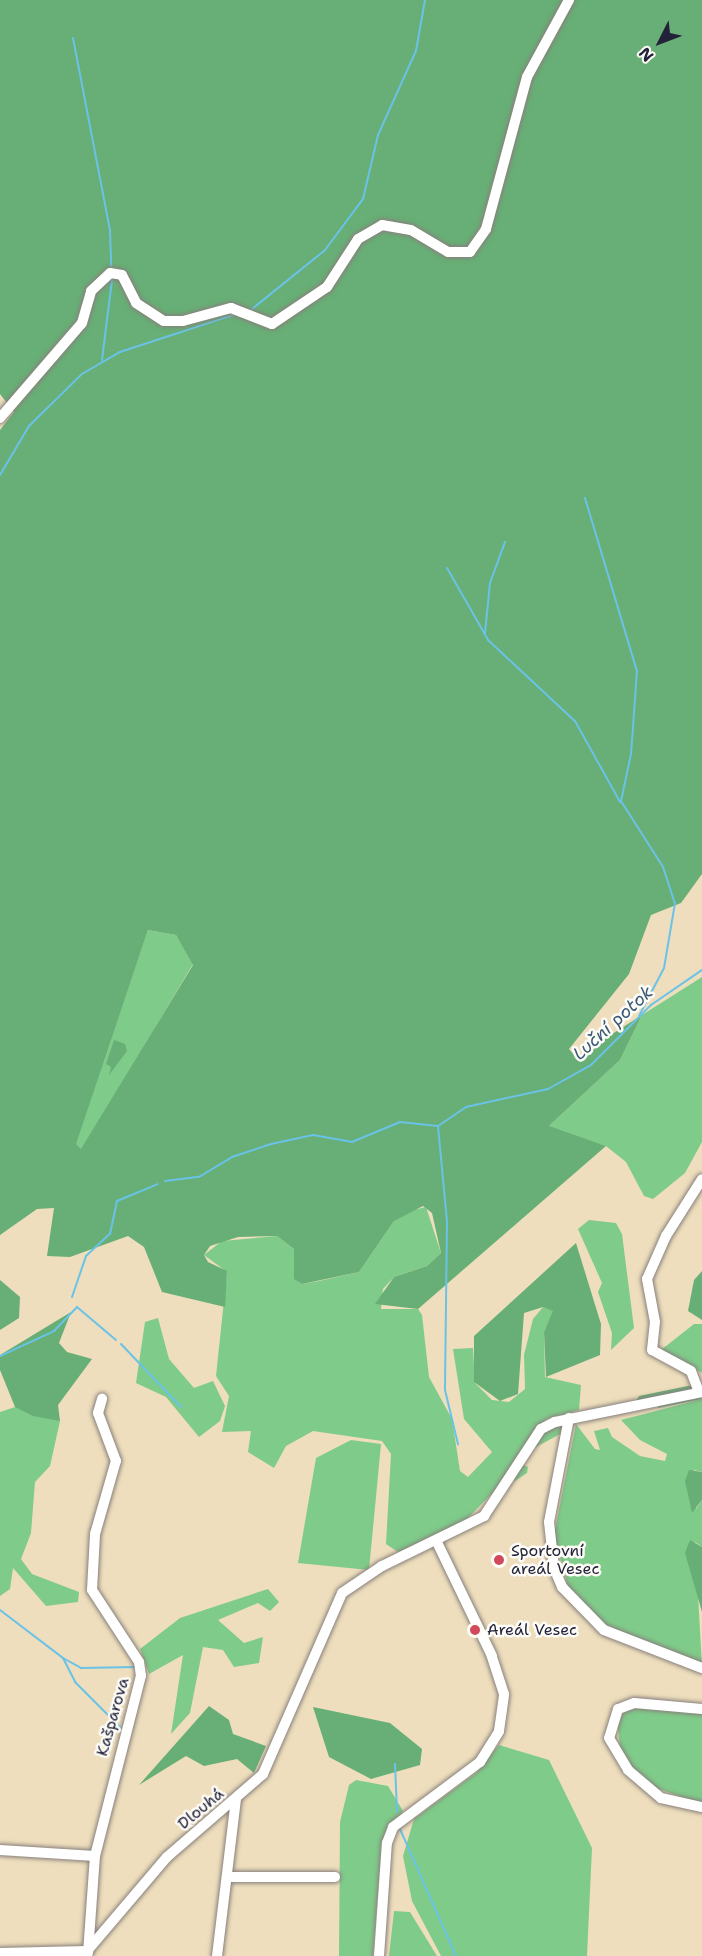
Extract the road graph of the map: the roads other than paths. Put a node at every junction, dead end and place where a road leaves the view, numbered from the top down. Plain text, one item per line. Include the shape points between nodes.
1 (569, 0) edge
2 (0, 418) edge
3 (702, 1179) edge
4 (700, 1392) edge
5 (102, 1399) dead end
6 (569, 1418) junction
7 (437, 1542) junction
8 (702, 1668) edge
9 (702, 1709) edge
10 (236, 1799) junction
11 (702, 1807) edge
12 (0, 1850) edge
13 (95, 1856) junction
14 (227, 1877) junction
15 (335, 1877) dead end
16 (0, 1953) edge
17 (88, 1953) edge
18 (14, 1954) edge
19 (217, 1956) edge
20 (379, 1956) edge

1 - 2 street via 527,77 486,230 470,252 448,252 411,230 382,225 358,239 327,287 272,324 231,308 183,321 164,321 136,303 122,275 110,273 91,291 82,323
3 - 4 street via 666,1236 647,1279 655,1322 652,1350 661,1360 691,1371
4 - 6 street
5 - 13 street, Kašparova via 98,1413 116,1461 94,1534 92,1590 139,1662 141,1676
6 - 7 street via 541,1430 484,1516
6 - 8 street via 549,1522 554,1568 562,1587 604,1629
7 - 10 street, Dlouhá via 382,1566 342,1593 277,1748 263,1774
7 - 20 street via 492,1656 504,1694 499,1731 480,1762 393,1827 387,1843
9 - 11 street via 634,1703 618,1709 609,1738 627,1770 661,1798
10 - 14 street
10 - 17 street, Dlouhá via 167,1857
12 - 13 street
13 - 17 street, Kašparova
14 - 15 street
14 - 19 street
16 - 18 street
17 - 18 street

